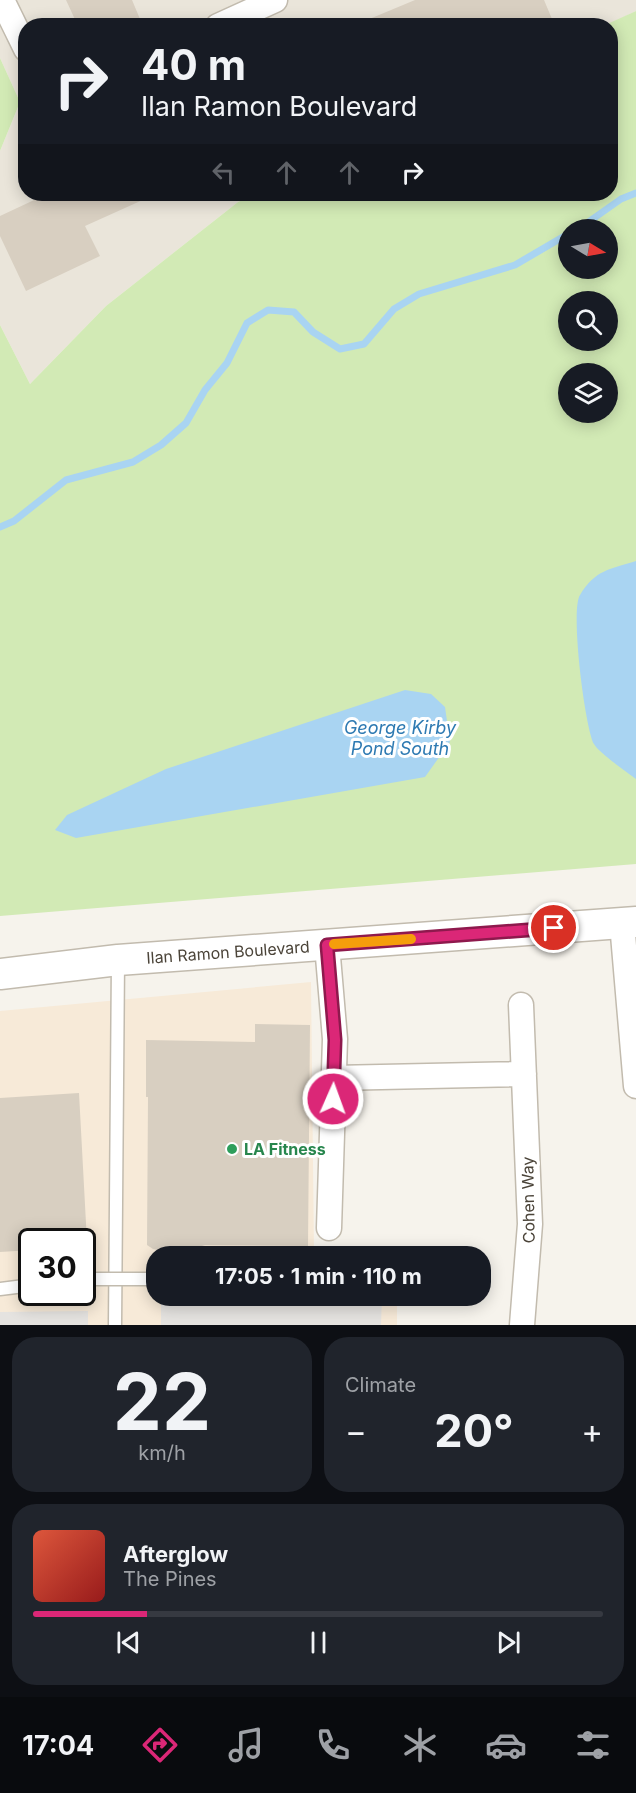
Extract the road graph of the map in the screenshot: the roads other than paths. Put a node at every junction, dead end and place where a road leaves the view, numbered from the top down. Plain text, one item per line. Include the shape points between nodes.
1 (2, 0) edge
2 (275, 0) edge
3 (236, 18) edge
4 (18, 33) edge
5 (629, 923) edge
6 (327, 945) junction
7 (118, 960) junction
8 (0, 974) edge
9 (521, 1005) dead end
10 (524, 1074) junction
11 (334, 1078) junction
12 (636, 1086) edge
13 (329, 1228) dead end
14 (96, 1279) edge
15 (146, 1279) edge
16 (18, 1287) edge
17 (0, 1289) edge
18 (115, 1325) edge
19 (522, 1325) edge

1 - 4 street
2 - 3 street
5 - 6 street, Ilan Ramon Boulevard
5 - 12 street
6 - 7 street, Ilan Ramon Boulevard
6 - 11 street
7 - 8 street, Ilan Ramon Boulevard
7 - 18 lane
9 - 10 street, Cohen Way
10 - 11 street
10 - 19 street, Cohen Way via 530,1224
11 - 13 street
14 - 15 lane, bridge
16 - 17 lane

